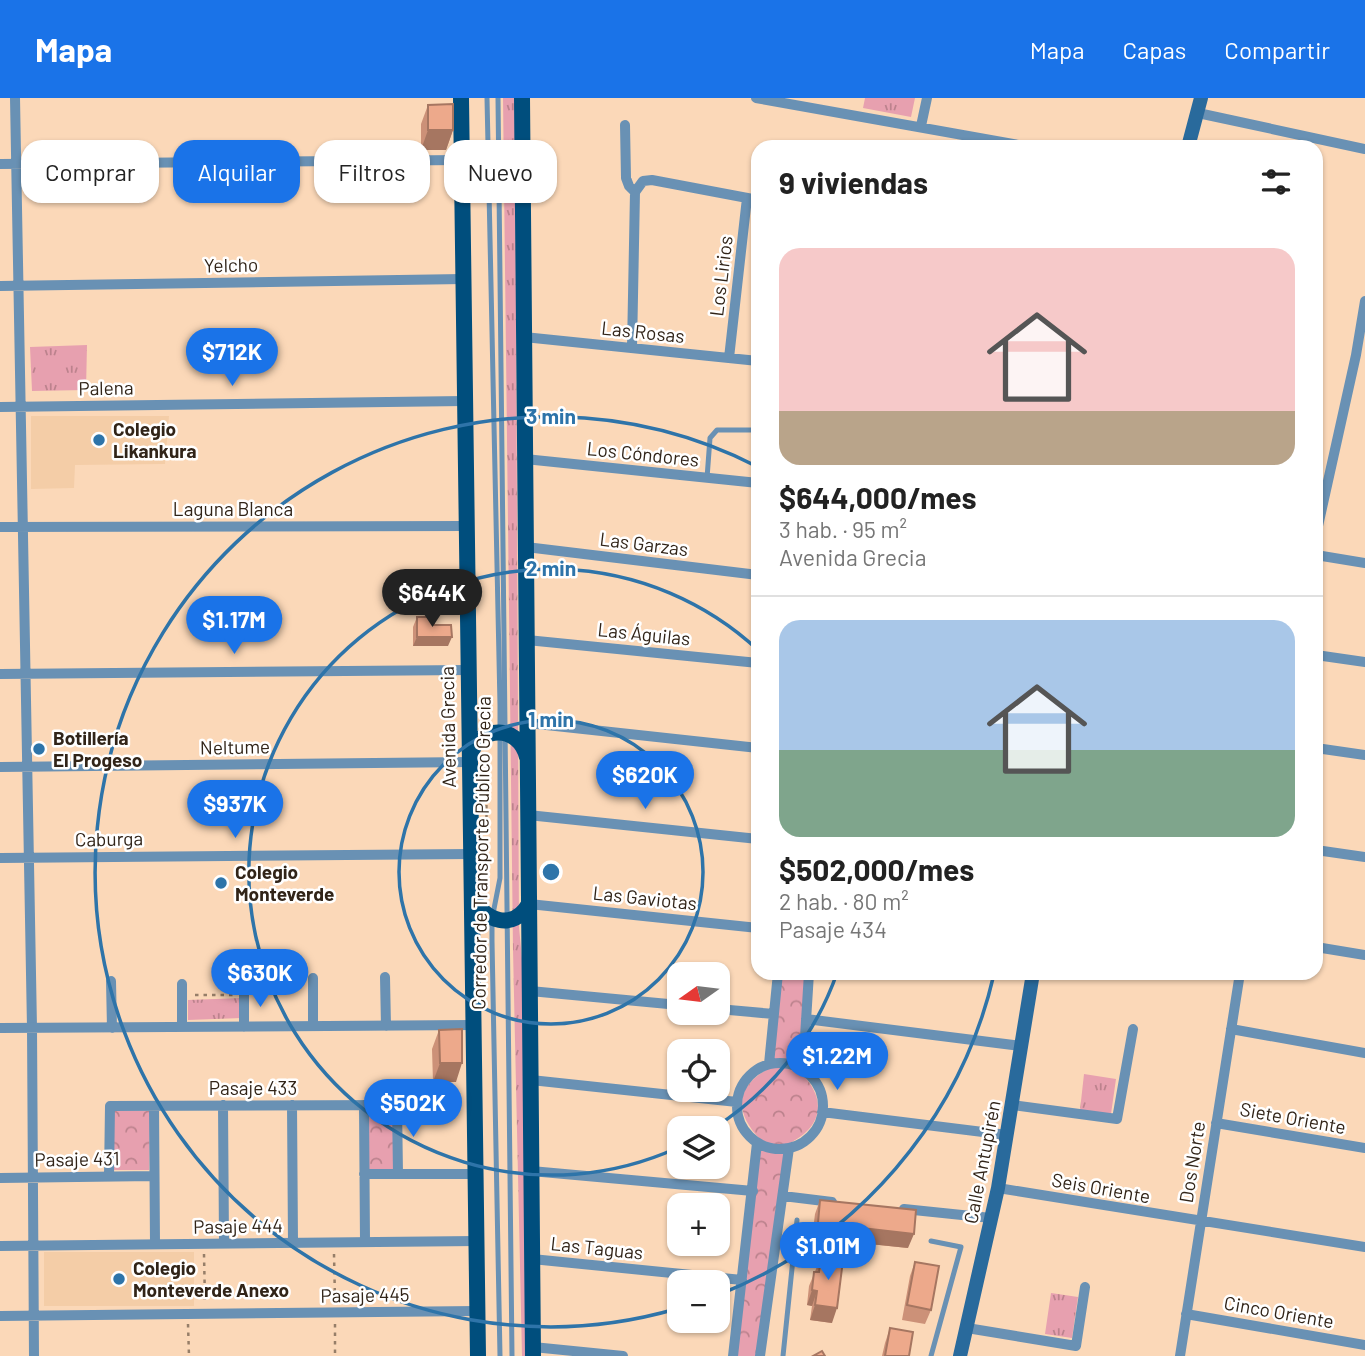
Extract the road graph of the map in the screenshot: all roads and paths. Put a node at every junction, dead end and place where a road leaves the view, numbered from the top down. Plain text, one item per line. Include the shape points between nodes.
1 (15, 98) edge
2 (461, 98) edge
3 (487, 98) edge
4 (498, 98) edge
5 (522, 98) edge
6 (756, 98) edge
7 (928, 98) edge
8 (1199, 105) edge
9 (625, 125) dead end
10 (921, 126) junction
11 (1298, 134) junction
12 (461, 140) edge
13 (994, 140) edge
14 (1190, 140) edge
15 (1297, 140) edge
16 (1365, 149) edge
17 (444, 160) edge
18 (0, 164) edge
19 (17, 164) junction
20 (635, 192) junction
21 (751, 199) edge
22 (462, 203) edge
23 (751, 212) edge
24 (463, 279) junction
25 (0, 286) edge
26 (19, 286) junction
27 (1365, 301) edge
28 (524, 337) junction
29 (632, 348) junction
30 (729, 358) junction
31 (751, 360) edge
32 (464, 401) junction
33 (0, 407) edge
34 (21, 407) junction
35 (751, 430) edge
36 (525, 459) junction
37 (708, 478) junction
38 (751, 482) edge
39 (1323, 504) edge
40 (466, 526) junction
41 (0, 527) edge
42 (23, 527) junction
43 (526, 547) junction
44 (1323, 556) edge
45 (1365, 563) edge
46 (751, 574) edge
47 (527, 640) junction
48 (1323, 656) edge
49 (751, 662) edge
50 (1365, 662) edge
51 (468, 670) junction
52 (0, 674) edge
53 (26, 674) junction
54 (528, 723) junction
55 (503, 732) junction
56 (751, 747) edge
57 (1323, 749) edge
58 (1365, 755) edge
59 (470, 762) junction
60 (0, 766) edge
61 (28, 766) junction
62 (528, 766) junction
63 (528, 815) junction
64 (751, 838) edge
65 (1323, 851) edge
66 (471, 854) junction
67 (1365, 857) edge
68 (0, 858) edge
69 (29, 858) junction
70 (472, 895) junction
71 (529, 904) junction
72 (500, 920) junction
73 (751, 927) edge
74 (1323, 948) edge
75 (1365, 955) edge
76 (385, 977) dead end
77 (313, 978) dead end
78 (777, 980) edge
79 (809, 980) edge
80 (1031, 980) edge
81 (1239, 980) edge
82 (111, 981) dead end
83 (182, 989) joint
84 (530, 991) junction
85 (244, 993) joint
86 (667, 1004) edge
87 (730, 1010) edge
88 (774, 1014) junction
89 (806, 1019) junction
90 (473, 1025) junction
91 (313, 1026) junction
92 (386, 1026) junction
93 (182, 1027) junction
94 (244, 1027) junction
95 (0, 1028) edge
96 (32, 1028) junction
97 (112, 1028) junction
98 (1133, 1029) dead end
99 (1231, 1029) junction
100 (1021, 1046) junction
101 (1365, 1053) edge
102 (769, 1064) junction
103 (803, 1069) junction
104 (531, 1080) junction
105 (737, 1102) junction
106 (223, 1105) junction
107 (292, 1105) junction
108 (364, 1105) junction
109 (1012, 1105) junction
110 (154, 1106) junction
111 (822, 1112) junction
112 (1216, 1123) junction
113 (1007, 1135) junction
114 (757, 1143) junction
115 (789, 1148) junction
116 (1365, 1148) edge
117 (531, 1171) junction
118 (364, 1174) junction
119 (398, 1174) junction
120 (475, 1174) junction
121 (154, 1176) junction
122 (33, 1177) junction
123 (109, 1177) junction
124 (0, 1178) edge
125 (998, 1188) junction
126 (753, 1191) junction
127 (783, 1196) junction
128 (838, 1202) edge
129 (894, 1208) edge
130 (991, 1218) junction
131 (797, 1220) dead end
132 (1200, 1222) junction
133 (476, 1241) junction
134 (931, 1241) dead end
135 (334, 1242) junction
136 (365, 1242) junction
137 (224, 1243) junction
138 (293, 1243) junction
139 (155, 1244) junction
140 (204, 1244) junction
141 (34, 1245) junction
142 (0, 1246) edge
143 (1365, 1247) edge
144 (532, 1259) junction
145 (742, 1280) junction
146 (1085, 1287) dead end
147 (477, 1311) junction
148 (335, 1313) junction
149 (188, 1314) junction
150 (205, 1314) junction
151 (1186, 1314) junction
152 (0, 1315) edge
153 (34, 1315) junction
154 (967, 1328) junction
155 (1365, 1345) edge
156 (533, 1352) edge
157 (34, 1356) edge
158 (188, 1356) edge
159 (335, 1356) edge
160 (478, 1356) edge
161 (500, 1356) edge
162 (512, 1356) edge
163 (623, 1356) edge
164 (733, 1356) edge
165 (760, 1356) edge
166 (783, 1356) edge
167 (931, 1356) edge
168 (960, 1356) edge
169 (1180, 1356) edge

1 - 19 street
2 - 12 main road, Avenida Grecia
3 - 55 lane, Corredor de Transporte Público Grecia
4 - 55 lane, Corredor de Transporte Público Grecia
5 - 28 main road
6 - 10 street
7 - 10 street
8 - 11 street
8 - 14 street
9 - 20 street via 626,178
10 - 13 street
11 - 15 street
11 - 16 street
17 - 19 street
18 - 19 street
19 - 26 street
20 - 21 street via 643,181 652,180
20 - 29 street
22 - 24 main road, Avenida Grecia
23 - 30 street, Los Lirios
24 - 26 street, Yelcho
24 - 32 main road, Avenida Grecia
25 - 26 street, Yelcho
26 - 34 street
27 - 39 street
28 - 29 street, Las Rosas
28 - 36 main road
29 - 30 street, Las Rosas
30 - 31 street, Las Rosas
32 - 34 street, Palena
32 - 40 main road, Avenida Grecia
33 - 34 street, Palena
34 - 42 street
35 - 37 lane via 713,433
36 - 37 street, Los Cóndores
36 - 43 main road
37 - 38 street, Los Cóndores
40 - 42 street, Laguna Blanca
40 - 51 main road, Avenida Grecia
41 - 42 street, Laguna Blanca
42 - 53 street
43 - 46 street, Las Garzas
43 - 47 main road
44 - 45 street
47 - 49 street, Las Águilas
47 - 54 main road
48 - 50 street
51 - 53 street
51 - 59 main road, Avenida Grecia
52 - 53 street
53 - 61 street
54 - 56 street
54 - 62 main road
55 - 59 main road via 486,734 477,741
55 - 62 main road via 522,744
55 - 72 lane, Corredor de Transporte Público Grecia
55 - 72 lane, Corredor de Transporte Público Grecia
57 - 58 street
59 - 61 street, Neltume
59 - 66 main road, Avenida Grecia
60 - 61 street, Neltume
61 - 69 street
62 - 63 main road
63 - 64 street
63 - 71 main road
65 - 67 street
66 - 69 street, Caburga
66 - 70 main road, Avenida Grecia
68 - 69 street, Caburga
69 - 96 street
70 - 72 main road via 482,912
70 - 90 main road, Avenida Grecia
71 - 72 main road via 520,915
71 - 73 street, Las Gaviotas
71 - 84 main road
72 - 161 lane, Corredor de Transporte Público Grecia
72 - 162 lane, Corredor de Transporte Público Grecia
74 - 75 street
76 - 92 street
77 - 91 street
78 - 88 street
79 - 89 street
80 - 100 street, Calle Antupirén
81 - 99 street, Dos Norte
82 - 97 street
83 - 85 path
83 - 93 street
84 - 86 street
84 - 104 main road
85 - 94 street
87 - 88 street
88 - 102 street
89 - 100 street
89 - 103 street
90 - 92 street
90 - 120 main road, Avenida Grecia
91 - 92 street
91 - 94 street
93 - 94 street
93 - 97 street
95 - 96 street
96 - 97 street
96 - 122 street
98 - 109 street via 1116,1119
99 - 101 street
99 - 112 street, Dos Norte
100 - 109 street, Calle Antupirén
102 - 103 street
102 - 105 street via 741,1085
103 - 111 street via 822,1096
104 - 105 street
104 - 117 main road
105 - 114 street via 741,1125
106 - 107 street, Pasaje 433
106 - 110 street, Pasaje 433
106 - 137 street
107 - 108 street, Pasaje 433
107 - 138 street
108 - 118 street
108 - 119 street, Pasaje 433 via 397,1104
109 - 113 street, Calle Antupirén
110 - 121 street
110 - 123 street, Pasaje 433 via 110,1106
111 - 113 street
111 - 115 street via 817,1128 805,1141
112 - 116 street, Siete Oriente
112 - 132 street, Dos Norte
113 - 125 street, Calle Antupirén
114 - 115 street
114 - 126 street
115 - 127 street
117 - 126 street
117 - 144 main road
118 - 119 street
118 - 136 street
119 - 120 street
120 - 133 main road, Avenida Grecia
121 - 123 street, Pasaje 431
121 - 139 street
122 - 123 street, Pasaje 431
122 - 124 street, Pasaje 431
122 - 141 street
125 - 130 street, Calle Antupirén
125 - 132 street, Seis Oriente
126 - 145 street
127 - 128 street
127 - 165 street
129 - 130 street
130 - 154 street, Calle Antupirén
131 - 166 lane
132 - 143 street, Seis Oriente
132 - 151 street, Dos Norte
133 - 136 street, Pasaje 444
133 - 147 main road, Avenida Grecia
134 - 167 lane via 961,1247
135 - 136 street, Pasaje 444
135 - 138 street, Pasaje 444
135 - 148 path
137 - 138 street, Pasaje 444
137 - 140 street, Pasaje 444
139 - 140 street, Pasaje 444
139 - 141 street, Pasaje 444
140 - 150 path
141 - 142 street, Pasaje 444
141 - 153 street
144 - 145 street, Las Taguas
144 - 156 main road
145 - 164 street
146 - 154 street via 1076,1346
147 - 148 street, Pasaje 445
147 - 160 main road, Avenida Grecia
148 - 150 street, Pasaje 445
148 - 159 path
149 - 150 street, Pasaje 445
149 - 153 street, Pasaje 445
149 - 158 path
151 - 155 street, Cinco Oriente
151 - 169 street, Dos Norte
152 - 153 street, Pasaje 445
153 - 157 street
154 - 168 street, Calle Antupirén
156 - 163 street

